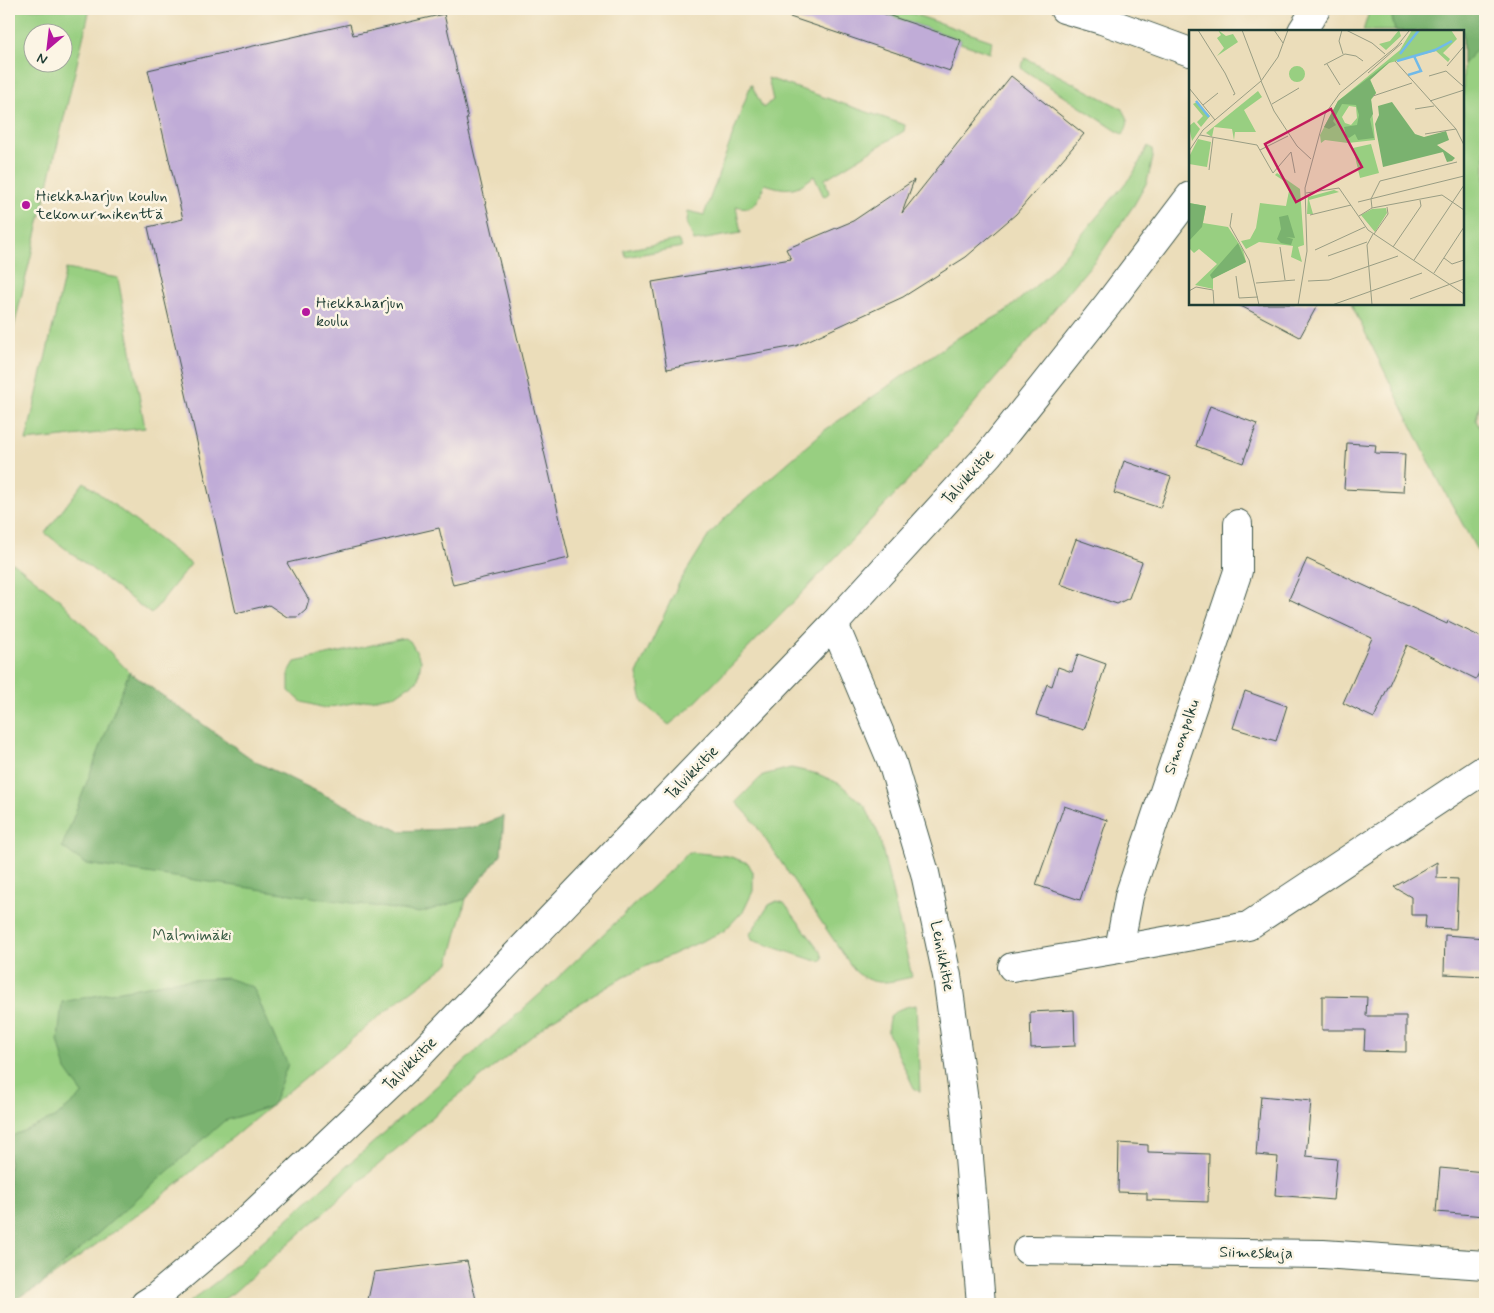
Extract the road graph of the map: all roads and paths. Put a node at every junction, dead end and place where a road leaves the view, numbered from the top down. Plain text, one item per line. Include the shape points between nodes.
1 (1064, 9) edge
2 (1316, 9) edge
3 (1303, 30) edge
4 (1189, 52) edge
5 (1189, 197) edge
6 (1238, 524) dead end
7 (834, 624) junction
8 (1485, 769) edge
9 (1119, 949) junction
10 (1012, 968) dead end
11 (1026, 1250) dead end
12 (1485, 1265) edge
13 (145, 1304) edge
14 (981, 1304) edge

1 - 4 main road
2 - 3 main road
5 - 7 main road, Talvikkitie via 990,454
6 - 9 main road, Simonpolku via 1238,571 1129,896
7 - 13 main road, Talvikkitie via 406,1069 248,1219
7 - 14 main road, Leinikkitie via 892,762 927,882 947,976 965,1109
8 - 9 main road via 1248,926
9 - 10 main road
11 - 12 main road, Siimeskuja via 1322,1254

